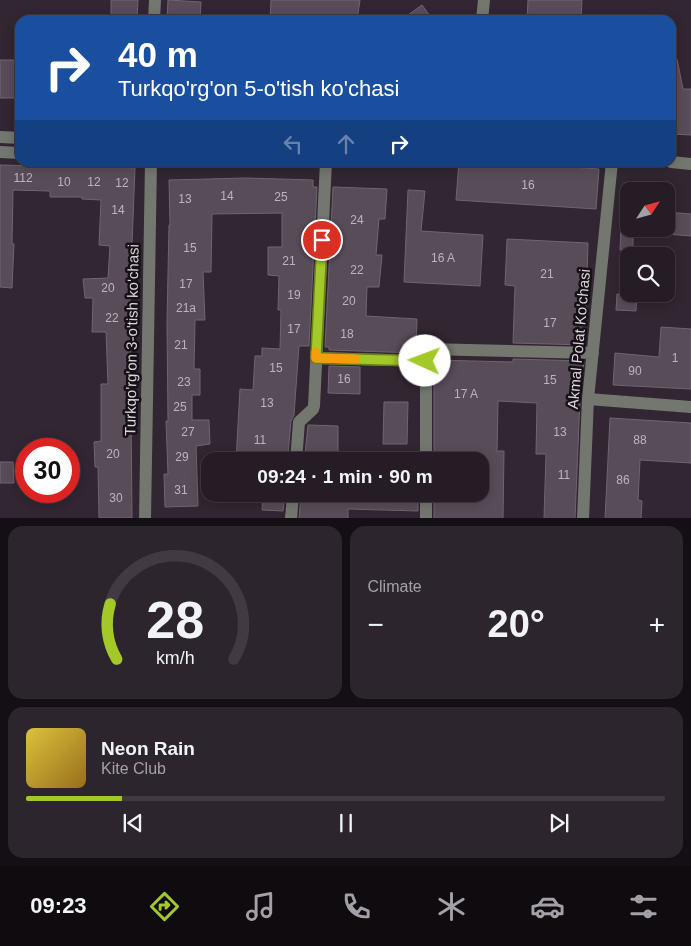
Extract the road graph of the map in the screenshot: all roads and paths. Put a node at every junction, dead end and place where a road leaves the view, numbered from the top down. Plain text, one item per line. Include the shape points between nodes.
1 (155, 0) edge
2 (484, 0) edge
3 (154, 15) edge
4 (482, 15) edge
5 (0, 137) edge
6 (15, 138) edge
7 (0, 152) edge
8 (15, 153) edge
9 (676, 162) edge
10 (691, 164) edge
11 (151, 167) edge
12 (326, 167) edge
13 (612, 167) edge
14 (593, 353) junction
15 (425, 355) junction
16 (316, 358) junction
17 (588, 399) junction
18 (691, 407) edge
19 (297, 452) edge
20 (426, 452) edge
21 (292, 502) edge
22 (426, 502) edge
23 (145, 518) edge
24 (291, 518) edge
25 (426, 518) edge
26 (583, 518) edge

1 - 3 street
2 - 4 street
5 - 6 street
7 - 8 street
9 - 10 street
11 - 23 street, Turkqo'rg'on 3-o'tish ko'chasi
12 - 16 street
13 - 14 street, Akmal Polat Ko'chasi
14 - 15 street
14 - 17 street, Akmal Polat Ko'chasi
15 - 16 street
15 - 20 street
16 - 19 street via 314,406 299,422
17 - 18 street
17 - 26 street, Akmal Polat Ko'chasi
21 - 24 street
22 - 25 street

